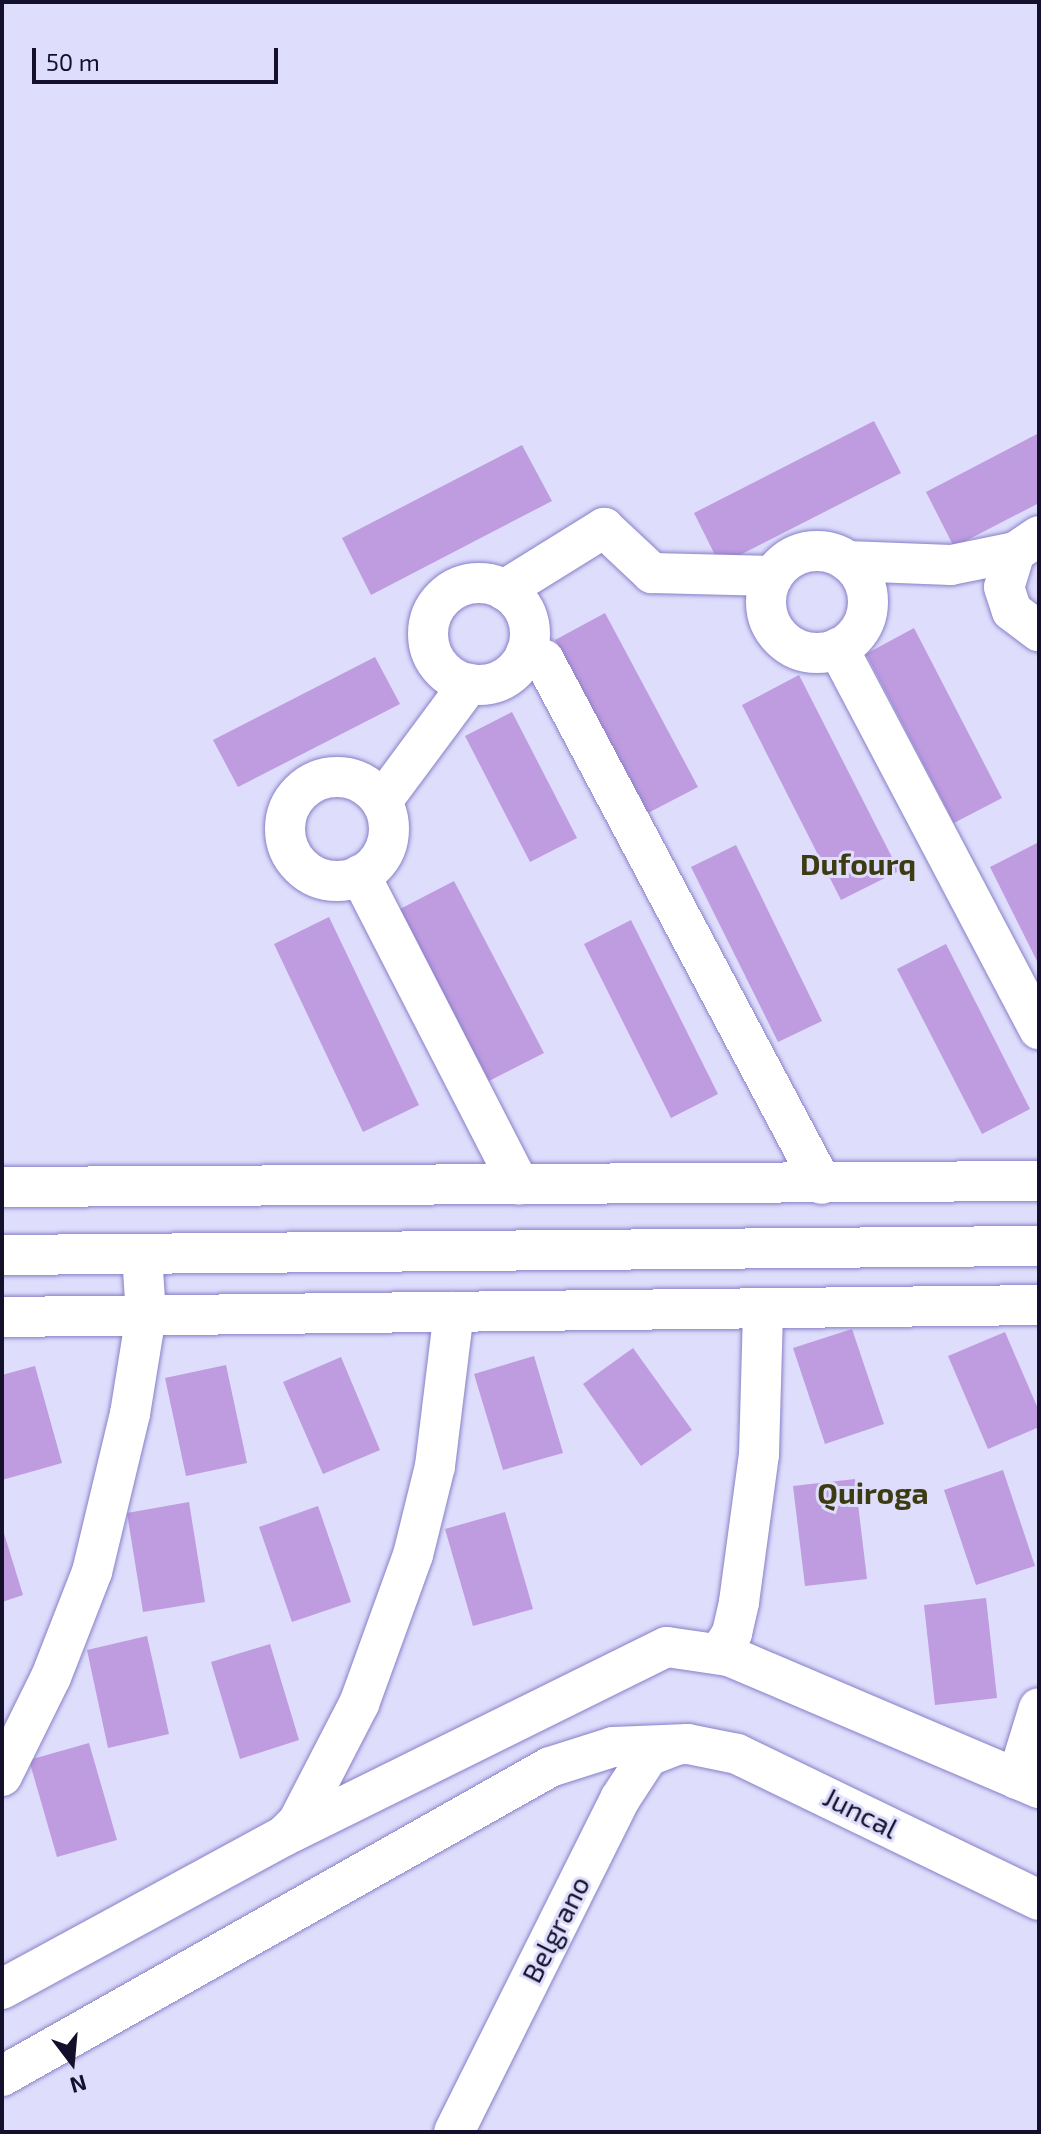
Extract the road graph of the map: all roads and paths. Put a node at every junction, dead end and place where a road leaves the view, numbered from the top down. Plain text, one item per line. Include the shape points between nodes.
1 (1027, 544) edge
2 (847, 561) junction
3 (773, 576) junction
4 (504, 590) junction
5 (1039, 631) edge
6 (838, 648) junction
7 (526, 653) junction
8 (469, 684) junction
9 (382, 801) junction
10 (360, 875) junction
11 (1039, 1029) edge
12 (1039, 1181) edge
13 (519, 1184) junction
14 (822, 1184) junction
15 (2, 1187) edge
16 (1039, 1246) edge
17 (142, 1254) junction
18 (2, 1255) edge
19 (1039, 1305) edge
20 (763, 1308) junction
21 (454, 1312) junction
22 (146, 1315) junction
23 (2, 1317) edge
24 (719, 1654) junction
25 (1039, 1708) edge
26 (677, 1745) junction
27 (2, 1776) edge
28 (1028, 1784) edge
29 (284, 1836) junction
30 (1039, 1900) edge
31 (2, 1989) edge
32 (2, 2076) edge
33 (454, 2132) edge

1 - 2 street via 951,565
1 - 5 street via 1005,574 1006,599 1019,619
2 - 3 street via 814,551 790,560
2 - 6 street via 867,590 868,607 853,639
3 - 4 street via 652,573 604,528
3 - 6 street via 766,607 779,637 807,652
4 - 7 street via 523,607 529,623
4 - 8 street via 481,582 464,585 449,592 429,618 427,635 438,665
6 - 11 street
7 - 8 street via 507,677
7 - 14 street via 544,660
8 - 9 street
9 - 10 street via 388,816 386,847
9 - 10 street via 358,780 327,778 300,792 286,819 289,849 309,872 338,881
10 - 13 street
12 - 14 street
13 - 14 street
13 - 15 street
16 - 17 street
17 - 18 street
17 - 22 street
19 - 20 street
20 - 21 street
20 - 24 street via 759,1455 739,1602 732,1633
21 - 22 street
21 - 29 street via 435,1466 413,1555 359,1704 306,1810
22 - 23 street
22 - 27 street via 130,1414 92,1572 51,1677
24 - 28 street
24 - 29 street via 667,1647
25 - 28 street
26 - 30 street, Juncal via 721,1748 771,1767
26 - 32 street, Juncal via 613,1747 550,1767
26 - 33 street, Belgrano via 648,1756 626,1788
29 - 31 street

